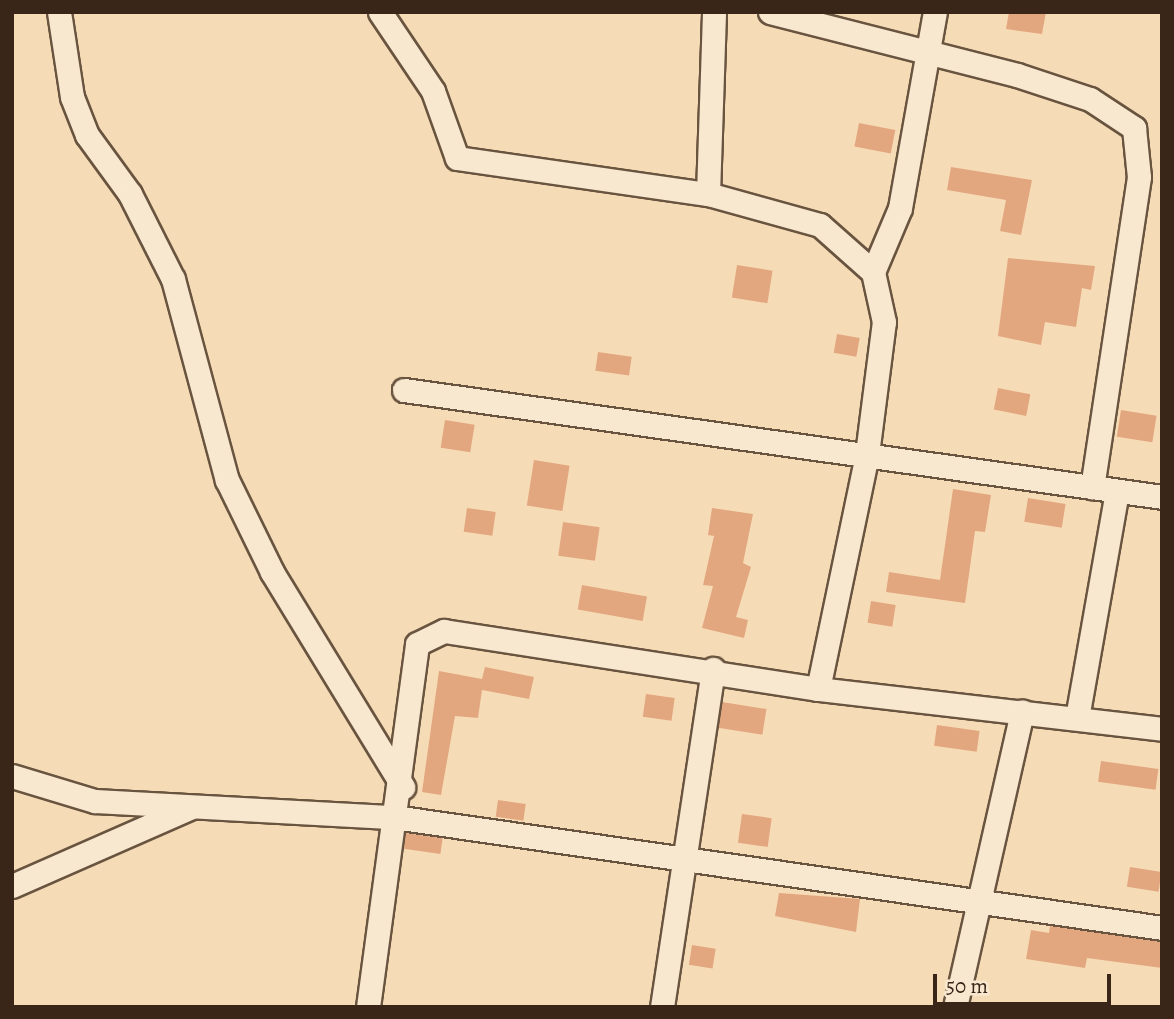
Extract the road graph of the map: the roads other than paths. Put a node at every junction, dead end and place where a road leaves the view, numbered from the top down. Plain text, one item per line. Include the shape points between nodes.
1 (59, 12) edge
2 (380, 12) edge
3 (714, 12) edge
4 (770, 12) edge
5 (935, 12) edge
6 (930, 50) junction
7 (708, 194) junction
8 (873, 272) junction
9 (404, 390) dead end
10 (867, 454) junction
11 (1092, 488) junction
12 (1117, 491) junction
13 (1162, 497) edge
14 (713, 669) junction
15 (818, 689) junction
16 (1022, 711) junction
17 (1077, 718) junction
18 (1162, 729) edge
19 (12, 776) edge
20 (403, 787) junction
21 (192, 807) junction
22 (394, 817) junction
23 (683, 860) junction
24 (12, 886) edge
25 (977, 898) junction
26 (1162, 928) edge
27 (368, 1007) edge
28 (662, 1007) edge
29 (956, 1007) edge

1 - 20 street via 72,97 87,135 130,194 173,279 227,480 272,572
2 - 7 street via 433,91 457,158
3 - 7 street
4 - 6 street
5 - 6 street
6 - 8 street via 900,208
6 - 11 street via 1090,99 1134,128 1139,177
7 - 8 street via 820,225
8 - 10 street via 884,322
9 - 10 street
10 - 11 street
10 - 15 street
11 - 12 street
12 - 13 street
12 - 17 street
14 - 15 street
14 - 20 street via 444,631 418,644
14 - 23 street
15 - 16 street
16 - 17 street
16 - 25 street via 1004,808
17 - 18 street
19 - 21 street via 94,801
20 - 22 street
21 - 22 street
21 - 24 street
22 - 23 street
22 - 27 street
23 - 25 street
23 - 28 street
25 - 26 street
25 - 29 street

